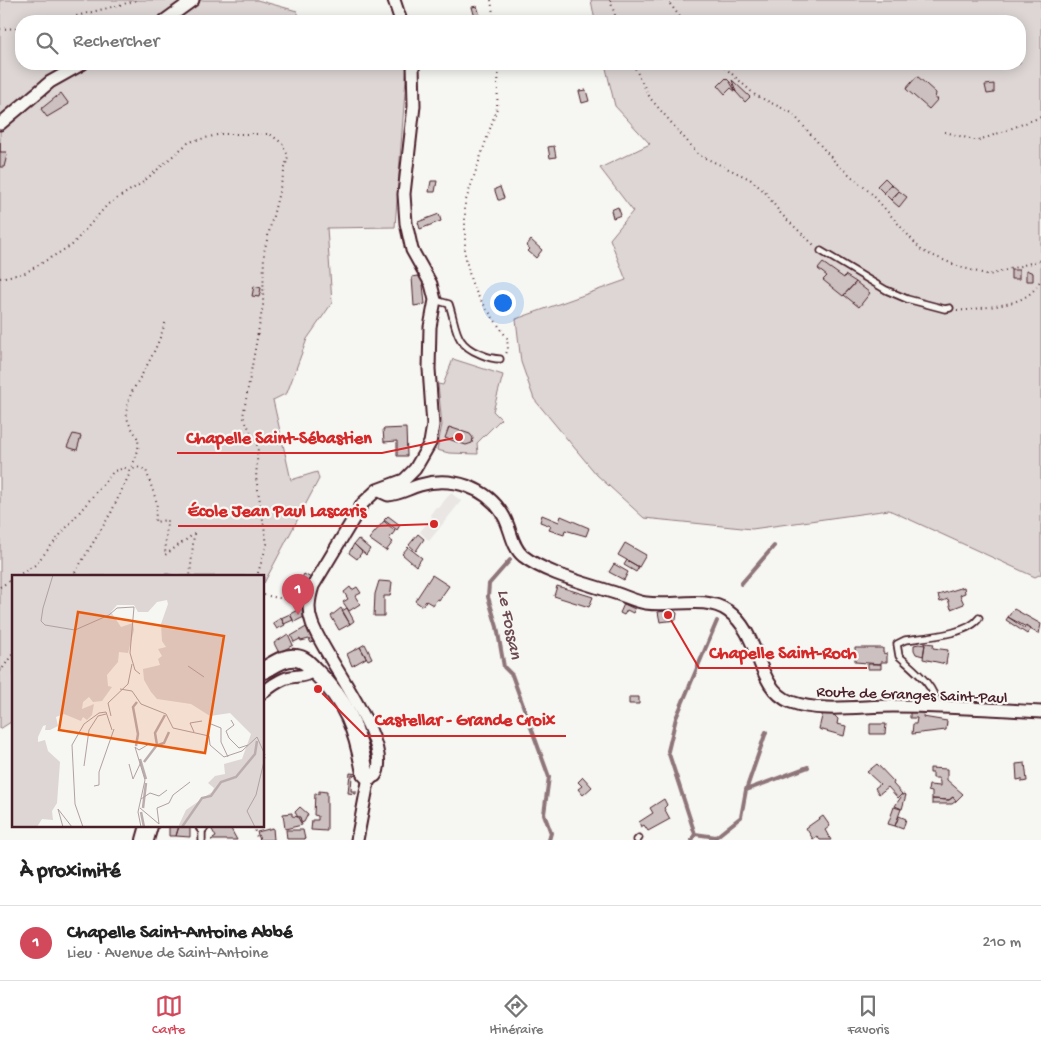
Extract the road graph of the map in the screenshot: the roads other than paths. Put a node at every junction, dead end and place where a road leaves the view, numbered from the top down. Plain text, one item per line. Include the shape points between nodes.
1 (192, 0) edge
2 (394, 0) edge
3 (172, 15) edge
4 (400, 15) edge
5 (71, 70) edge
6 (413, 70) edge
7 (0, 124) edge
8 (821, 251) road end
9 (436, 300) junction
10 (950, 308) road end
11 (500, 359) road end
12 (377, 490) junction
13 (979, 618) dead end
14 (265, 669) edge
15 (314, 670) junction
16 (265, 691) edge
17 (937, 706) junction
18 (1041, 712) edge
19 (369, 777) junction
20 (357, 840) edge

1 - 3 street
2 - 4 street
5 - 7 street via 50,82
6 - 9 street via 414,106 404,194 406,223 412,250 432,284
8 - 10 lane via 886,290 907,299
9 - 11 lane via 449,304 459,340 465,348
9 - 12 street via 430,327 433,425 430,443 415,469 404,480
12 - 17 street, Route de Granges Saint-Paul via 388,495 434,482 466,486 493,501 504,516 521,555 539,566 644,603 708,603 723,607 746,627 767,680 778,695 791,702 812,707
12 - 19 street via 352,518 313,586 309,600 312,623 322,646 346,681 367,721 379,770 375,776
13 - 17 lane via 964,629 897,644 899,656 936,697
14 - 15 street via 294,657
15 - 16 street via 305,676 284,679
15 - 19 street via 349,712 359,740 365,773
17 - 18 street, Route de Granges Saint-Paul
19 - 20 street

